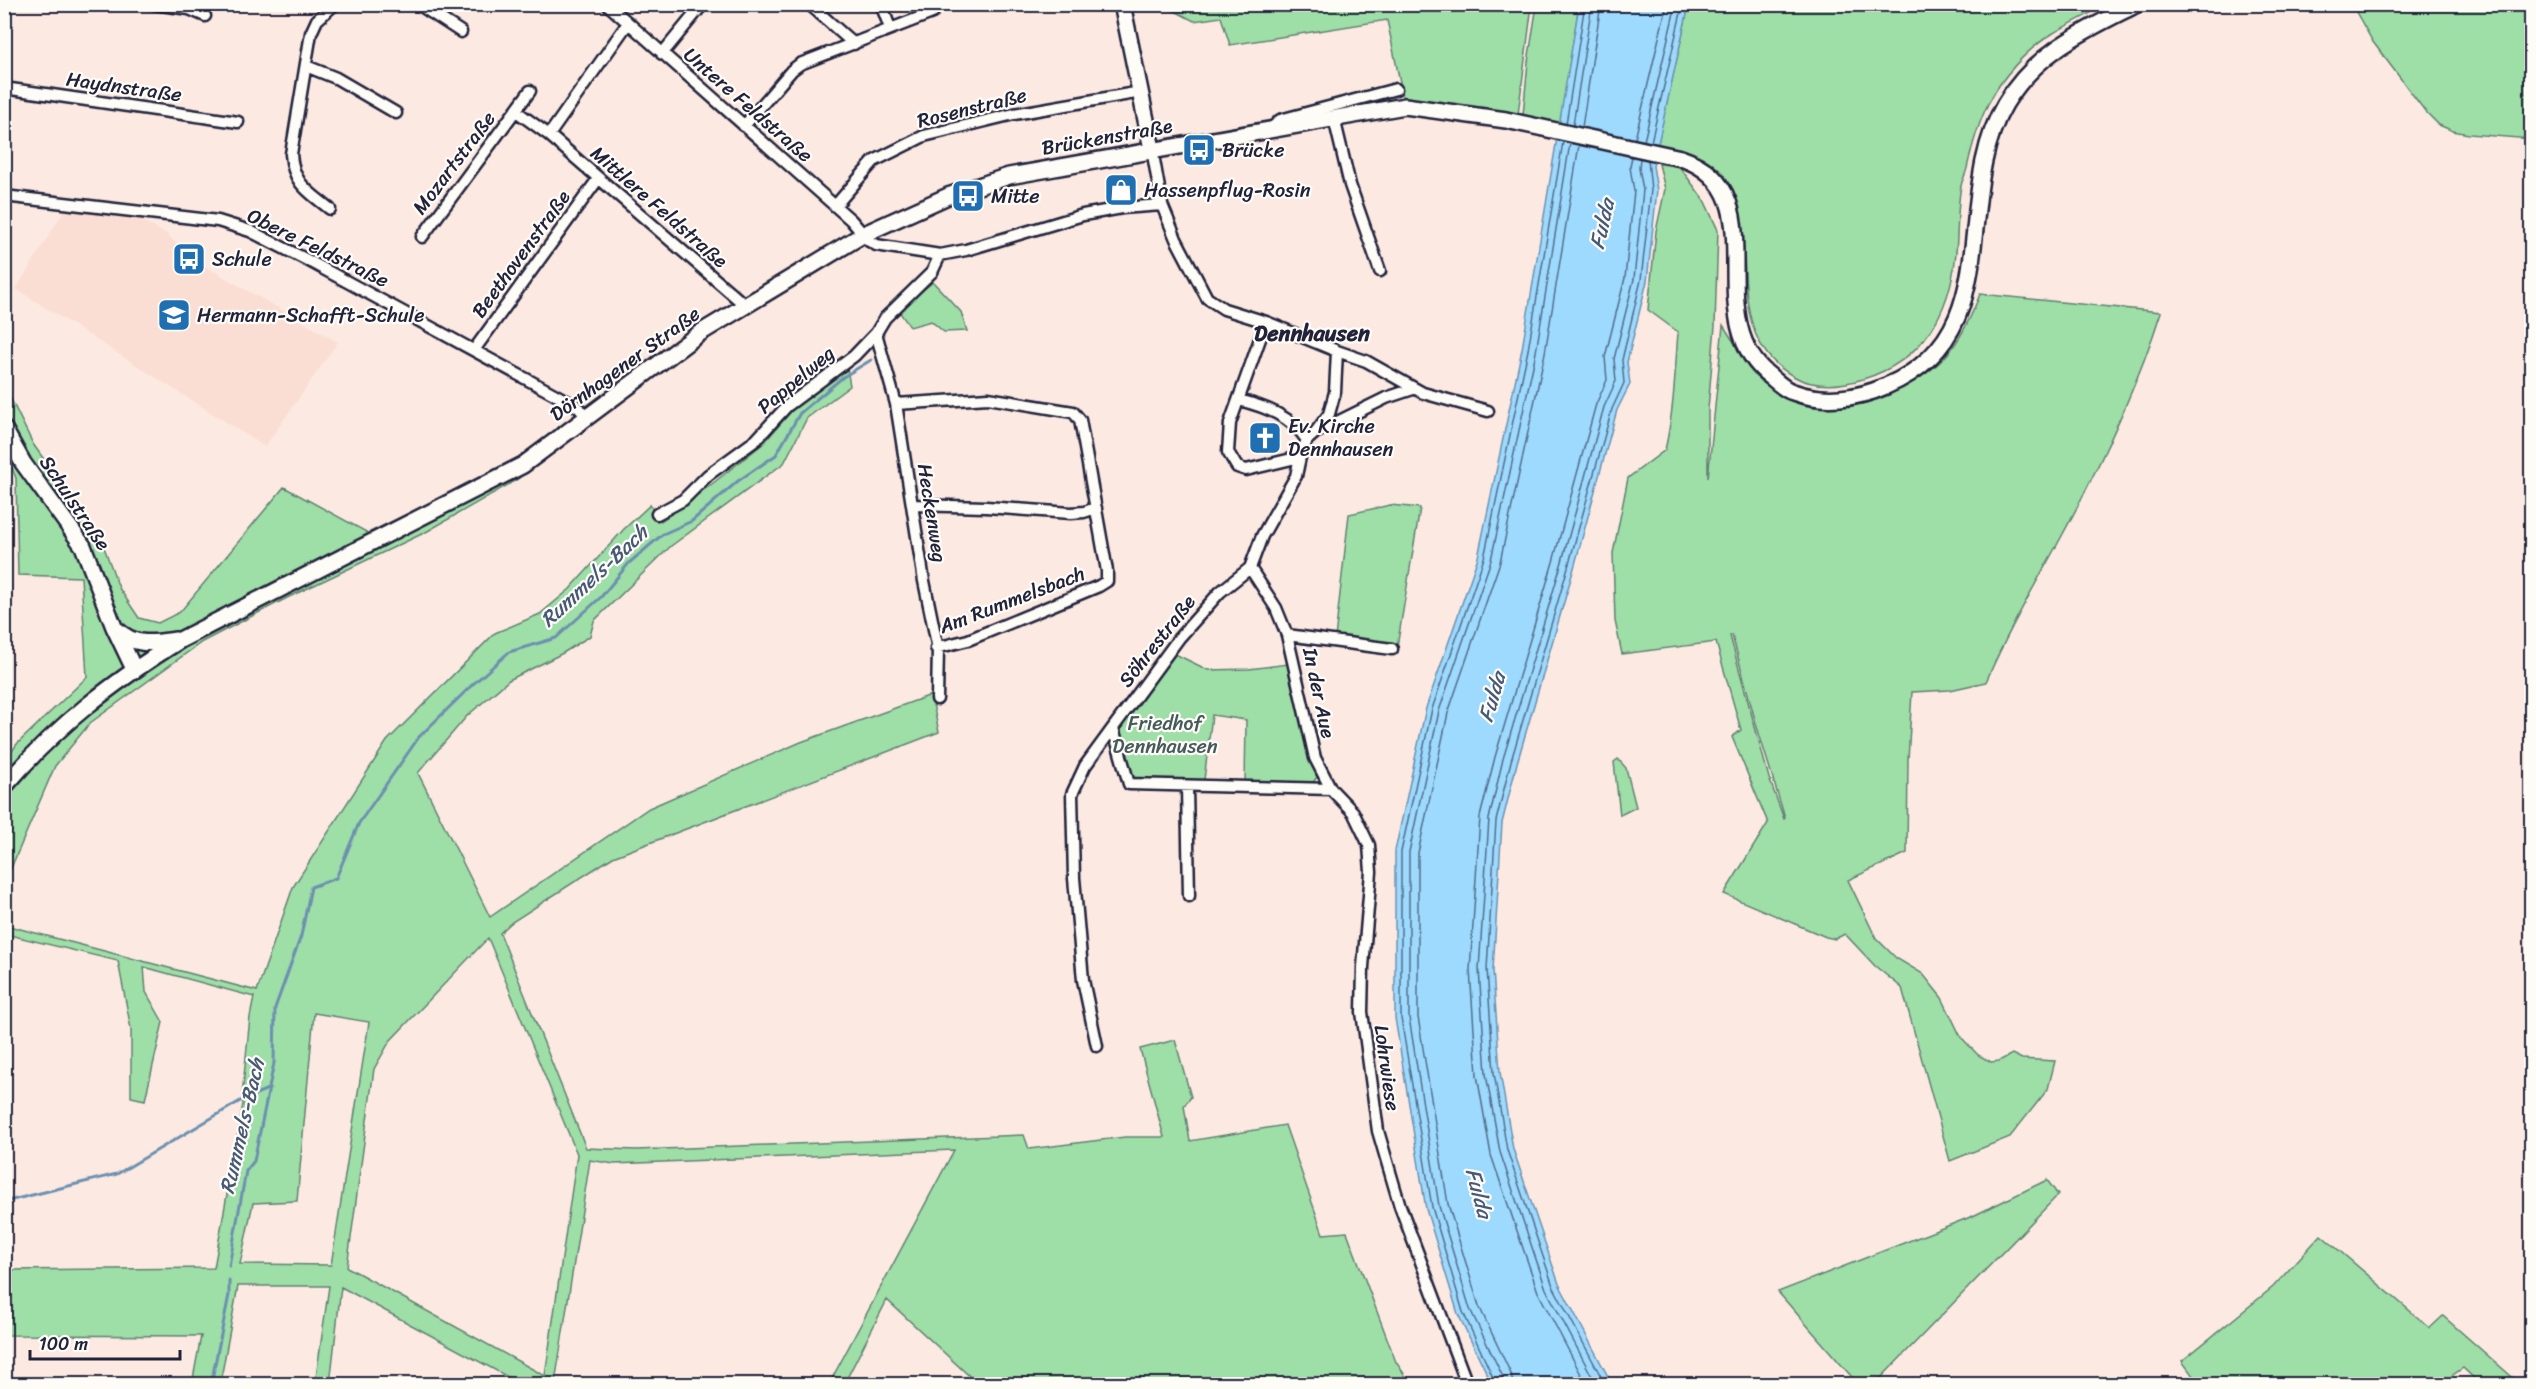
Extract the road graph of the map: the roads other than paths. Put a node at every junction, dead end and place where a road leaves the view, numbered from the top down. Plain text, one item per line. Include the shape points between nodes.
1 (154, 4) edge
2 (335, 4) edge
3 (418, 4) edge
4 (607, 4) edge
5 (703, 4) edge
6 (808, 4) edge
7 (881, 4) edge
8 (1122, 4) edge
9 (2137, 4) edge
10 (935, 9) edge
11 (205, 16) dead end
12 (628, 22) junction
13 (890, 28) junction
14 (461, 32) dead end
15 (854, 44) junction
16 (662, 54) junction
17 (306, 66) junction
18 (4, 88) edge
19 (1396, 89) dead end
20 (531, 91) dead end
21 (1141, 92) junction
22 (516, 111) junction
23 (396, 113) dead end
24 (1334, 118) junction
25 (238, 122) dead end
26 (744, 126) junction
27 (1270, 129) junction
28 (549, 135) junction
29 (1152, 149) junction
30 (598, 179) junction
31 (4, 196) edge
32 (1162, 205) junction
33 (836, 206) junction
34 (330, 209) dead end
35 (864, 234) junction
36 (422, 237) dead end
37 (940, 255) junction
38 (1380, 271) dead end
39 (746, 306) junction
40 (1266, 322) junction
41 (876, 333) junction
42 (474, 350) junction
43 (1337, 351) junction
44 (1413, 389) junction
45 (1239, 399) junction
46 (896, 404) junction
47 (1488, 411) dead end
48 (587, 417) junction
49 (4, 429) edge
50 (1311, 436) junction
51 (1300, 457) junction
52 (913, 505) junction
53 (1096, 508) junction
54 (657, 514) dead end
55 (1250, 568) junction
56 (114, 627) junction
57 (1287, 635) junction
58 (182, 639) junction
59 (936, 648) junction
60 (1392, 649) dead end
61 (134, 669) junction
62 (937, 699) dead end
63 (1113, 728) junction
64 (1315, 758) joint
65 (1187, 786) junction
66 (4, 787) edge
67 (1331, 789) junction
68 (1189, 896) dead end
69 (1097, 1046) dead end
70 (1467, 1384) edge

1 - 11 street via 189,9
2 - 17 street via 317,20
3 - 14 street
4 - 12 street, Untere Feldstraße
5 - 16 street
6 - 15 street
7 - 13 street
8 - 21 street
9 - 24 street via 2064,41 2045,55 2021,80 2005,105 1989,137 1981,171 1969,280 1959,313 1944,342 1899,381 1840,399 1790,392 1760,369 1743,341 1737,319 1735,232 1726,193 1696,163 1482,115 1405,106
10 - 13 street
12 - 16 street, Untere Feldstraße
12 - 28 street
13 - 15 street
15 - 26 street via 792,70
16 - 26 street, Untere Feldstraße
17 - 23 street via 336,78
17 - 34 street via 291,154 292,171 300,184
18 - 25 street, Haydnstraße
19 - 27 street, Brückenstraße via 1280,120
20 - 22 street, Mozartstraße
21 - 29 street
21 - 33 street, Rosenstraße via 1014,114 924,136 874,160
22 - 28 street, Mozartstraße
22 - 36 street, Mozartstraße
24 - 27 street
24 - 38 street via 1350,185
26 - 33 street, Untere Feldstraße
27 - 29 street, Brückenstraße
28 - 30 street, Mittlere Feldstraße
29 - 32 street
29 - 35 street, Brückenstraße via 1009,176 928,204
30 - 39 street, Mittlere Feldstraße
30 - 42 street, Beethovenstraße
31 - 42 street, Obere Feldstraße via 198,218 250,231
32 - 37 street via 1083,215
32 - 40 street via 1207,298 1224,309
33 - 35 street, Untere Feldstraße
35 - 37 street via 876,245
35 - 39 street, Dörnhagener Straße
37 - 41 street, Pappelweg via 932,272 885,318
39 - 48 street, Dörnhagener Straße via 700,333
40 - 43 street
40 - 45 street
41 - 46 street, Heckenweg
41 - 54 street, Pappelweg via 854,356 787,406 756,440 708,475 683,500
42 - 48 street, Obere Feldstraße via 578,407
43 - 44 street via 1366,361
43 - 50 street, Söhrestraße via 1335,392 1329,414
44 - 47 street
44 - 50 street via 1386,398
45 - 50 street via 1270,409
45 - 51 street via 1228,438 1228,452 1237,467 1246,470
46 - 52 street, Heckenweg
46 - 53 street, Am Rummelsbach via 988,398 1073,412 1080,420
48 - 58 street, Dörnhagener Straße via 523,465
49 - 56 street, Schulstraße via 23,463 83,546
50 - 51 street, Söhrestraße
51 - 55 street, Söhrestraße via 1296,476 1262,536
52 - 53 street via 1071,513
52 - 59 street, Heckenweg
53 - 59 street, Am Rummelsbach via 1107,582 1033,615
55 - 57 street, In der Aue via 1276,608
55 - 63 street, Söhrestraße via 1198,615
56 - 58 street via 125,637 143,644
56 - 61 street, Schulstraße
57 - 60 street, In der Aue
57 - 64 street, In der Aue
58 - 61 street, Dörnhagener Straße
59 - 62 street, Heckenweg
61 - 66 street, Dörnhagener Straße via 60,727
63 - 65 street via 1130,784
63 - 69 street, Söhrestraße via 1085,766 1072,794 1083,980
64 - 67 street, Lohrwiese
65 - 67 street
65 - 68 street
67 - 70 street, Lohrwiese via 1353,812 1369,845 1371,872 1362,1012 1378,1131 1400,1206

